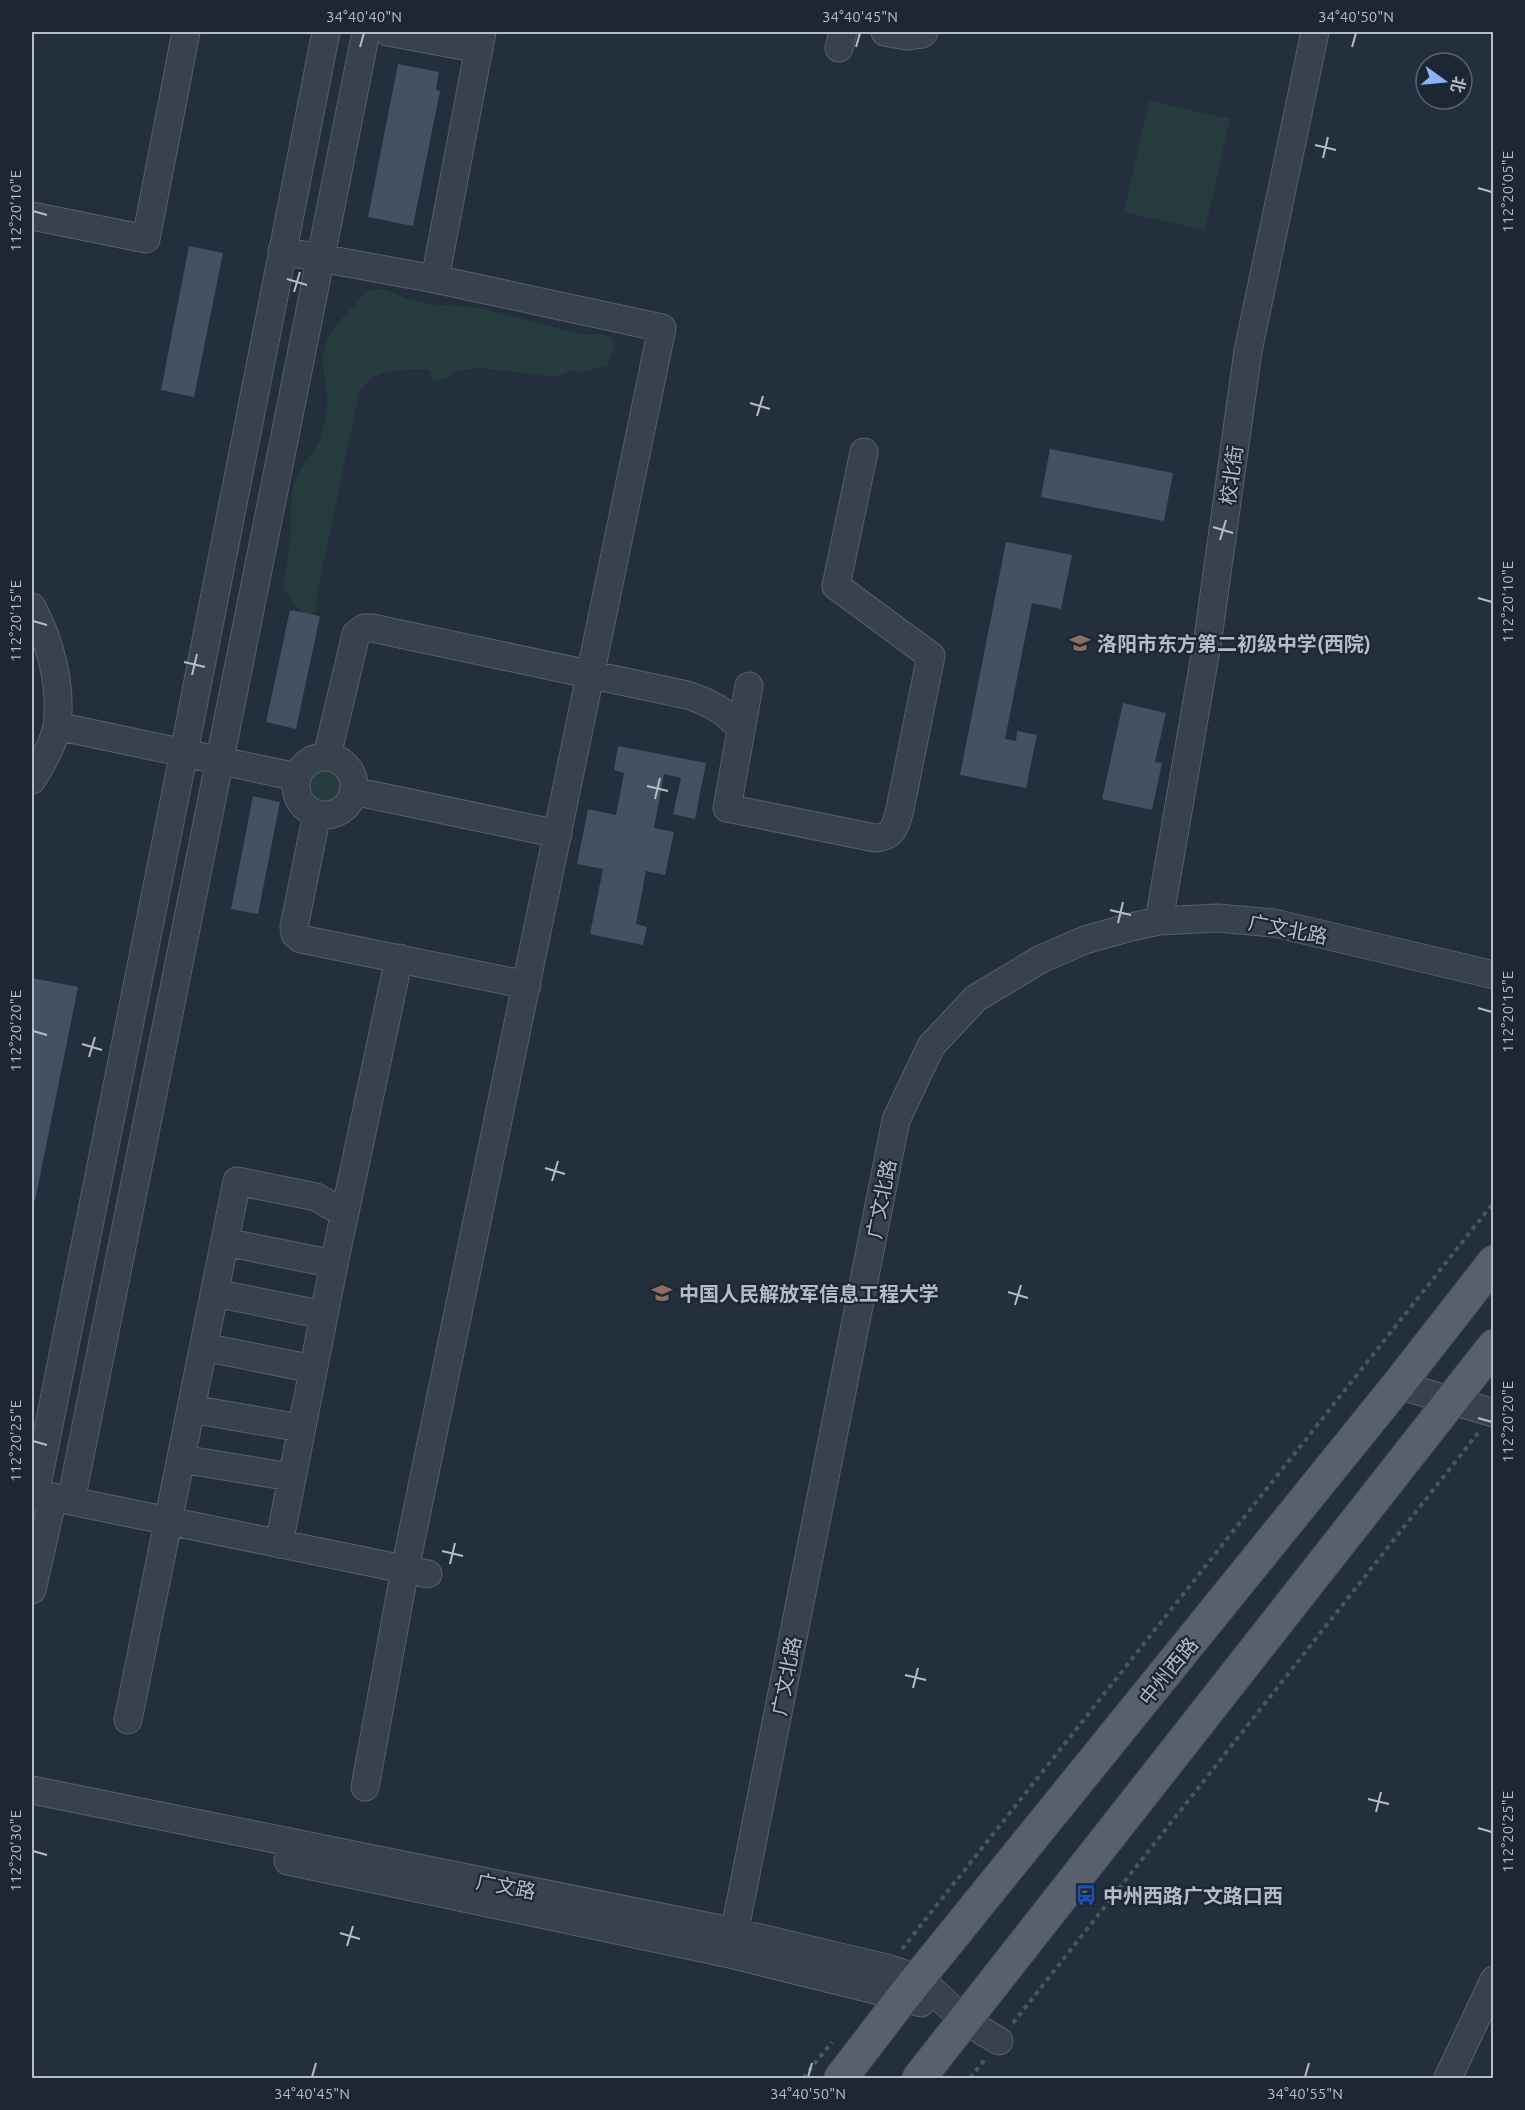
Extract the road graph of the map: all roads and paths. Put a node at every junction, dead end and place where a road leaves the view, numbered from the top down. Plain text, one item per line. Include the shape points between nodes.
1 (186, 32) edge
2 (326, 32) edge
3 (366, 32) edge
4 (388, 32) edge
5 (885, 32) edge
6 (924, 32) edge
7 (1315, 32) edge
8 (480, 40) edge
9 (32, 216) edge
10 (282, 251) junction
11 (321, 259) junction
12 (435, 279) junction
13 (864, 452) dead end
14 (32, 607) edge
15 (592, 675) junction
16 (749, 686) dead end
17 (57, 726) junction
18 (741, 729) junction
19 (184, 752) junction
20 (327, 756) junction
21 (221, 759) junction
22 (297, 777) junction
23 (32, 780) edge
24 (353, 792) junction
25 (317, 814) junction
26 (558, 834) junction
27 (1159, 921) junction
28 (399, 958) junction
29 (1494, 975) edge
30 (527, 985) junction
31 (1494, 1202) edge
32 (345, 1211) junction
33 (225, 1242) junction
34 (1494, 1262) edge
35 (334, 1264) junction
36 (215, 1293) junction
37 (324, 1315) junction
38 (204, 1347) junction
39 (1494, 1347) edge
40 (313, 1369) junction
41 (1398, 1385) junction
42 (1452, 1400) junction
43 (191, 1409) junction
44 (1493, 1413) edge
45 (301, 1428) junction
46 (181, 1458) junction
47 (291, 1477) junction
48 (62, 1499) junction
49 (168, 1521) junction
50 (279, 1544) junction
51 (417, 1572) junction
52 (32, 1590) edge
53 (128, 1720) dead end
54 (365, 1787) dead end
55 (32, 1790) edge
56 (32, 1807) edge
57 (733, 1943) junction
58 (887, 1968) junction
59 (1494, 1980) edge
60 (911, 1988) junction
61 (964, 2020) junction
62 (838, 2034) dead end
63 (999, 2041) junction
64 (803, 2079) edge
65 (841, 2079) edge
66 (920, 2079) edge
67 (970, 2079) edge
68 (1448, 2079) edge

1 - 9 street via 146,239
2 - 10 street
3 - 11 street
4 - 8 street
5 - 6 street via 912,36
7 - 27 street, 校北街 via 1248,351 1208,638
8 - 12 street
10 - 11 street
10 - 19 street
11 - 12 street
11 - 21 street
12 - 15 street via 662,328
13 - 18 street via 836,586 931,656 894,830 875,838 727,808
14 - 17 street via 44,629 53,663
15 - 18 street via 707,702 732,718
15 - 20 street via 364,628 356,634
15 - 26 street
16 - 18 street
17 - 19 street
17 - 23 street via 46,757
19 - 21 street
19 - 48 street via 35,1496
20 - 22 street via 308,761
20 - 24 street via 345,764 351,772
21 - 22 street
21 - 48 street
22 - 25 street via 297,796 308,810
24 - 25 street via 344,808
24 - 26 street
25 - 28 street via 295,934 301,939
26 - 30 street
27 - 29 street, 广文北路 via 1218,918 1274,923
27 - 57 street, 广文北路 via 1085,940 1041,959 976,998 932,1046 897,1120
28 - 30 street
28 - 32 street
30 - 51 street
31 - 58 path
32 - 33 street via 316,1197 237,1181
32 - 35 street
33 - 35 street
33 - 36 street
34 - 41 main road, 中州西路
35 - 37 street
36 - 37 street
36 - 38 street
37 - 40 street
38 - 40 street
38 - 43 street
39 - 42 main road
40 - 45 street
41 - 42 street
41 - 60 main road, 中州西路
42 - 44 street
42 - 61 main road
43 - 45 street
43 - 46 street
44 - 63 path
45 - 47 street
46 - 47 street
46 - 49 street
47 - 50 street
48 - 49 street
48 - 52 street
49 - 50 street
49 - 53 street
50 - 51 street
51 - 54 street
55 - 57 street, 广文路
56 - 57 street, 广文路
57 - 58 street, 广文路
57 - 60 street, 广文路
58 - 60 street, 广文路
59 - 68 street
60 - 61 street, 广文路
60 - 65 main road, 中州西路
61 - 63 street, 广文路
61 - 66 main road
62 - 64 path
63 - 67 path

